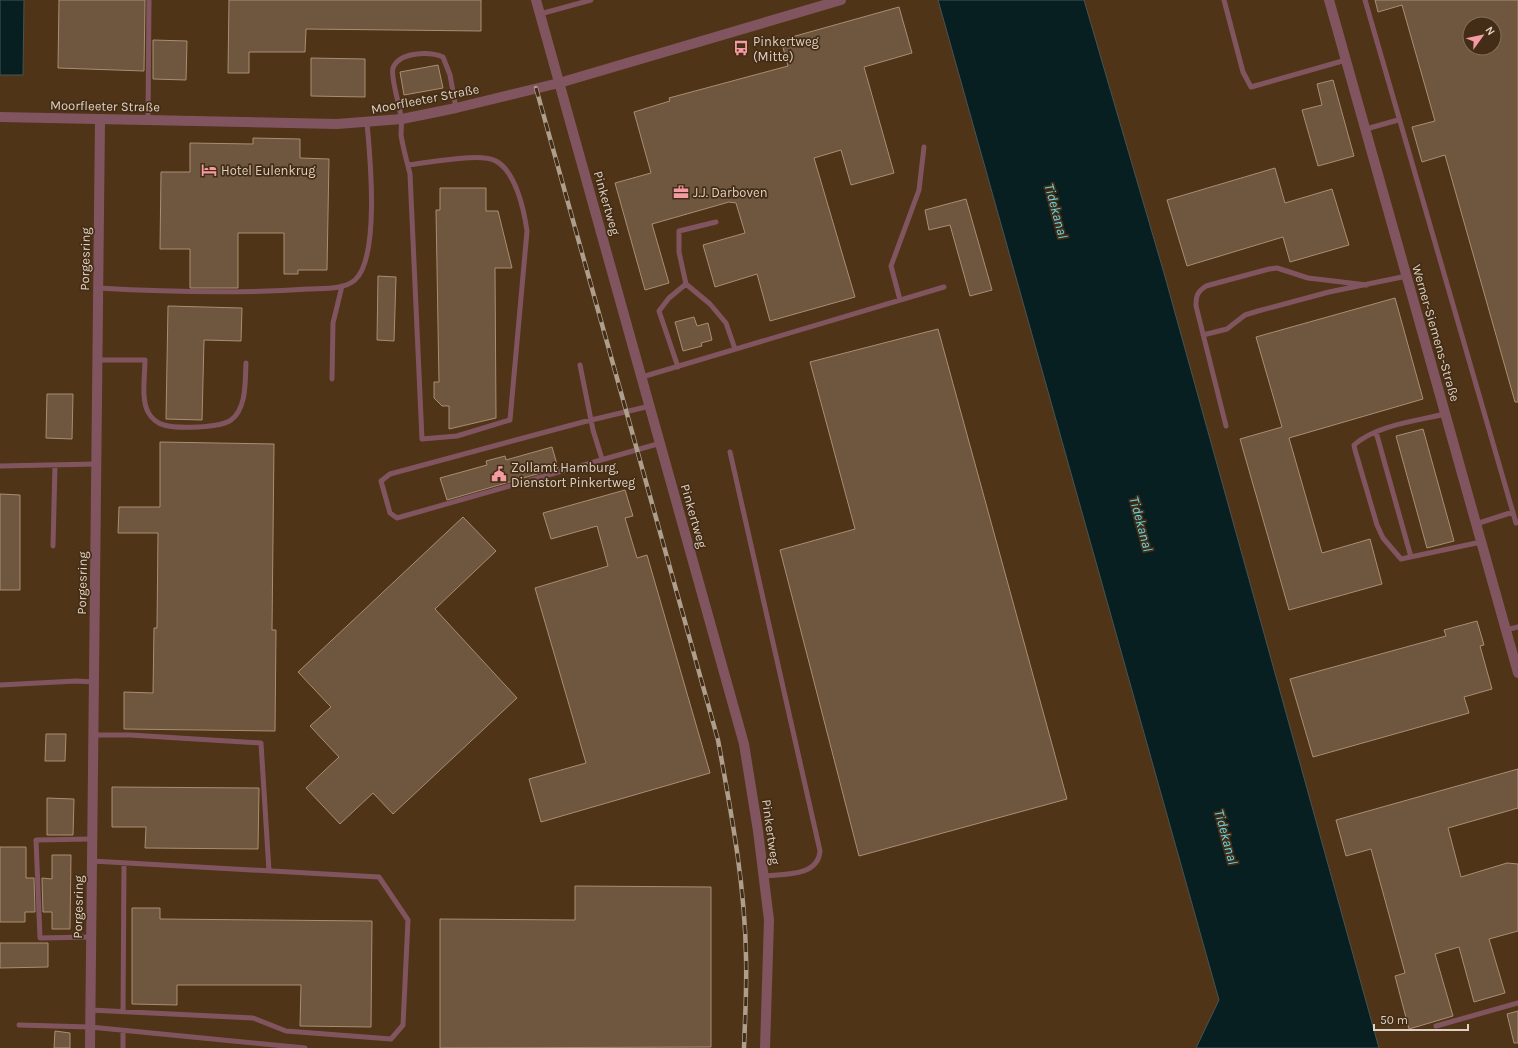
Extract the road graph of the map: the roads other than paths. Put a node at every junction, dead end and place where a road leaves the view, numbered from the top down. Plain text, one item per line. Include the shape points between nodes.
1 (149, 0) edge
2 (536, 0) edge
3 (591, 0) edge
4 (841, 0) edge
5 (1224, 0) edge
6 (1329, 0) edge
7 (1365, 0) edge
8 (540, 14) junction
9 (1346, 60) junction
10 (559, 82) junction
11 (456, 108) junction
12 (0, 117) edge
13 (100, 119) junction
14 (402, 119) junction
15 (148, 120) junction
16 (1398, 120) junction
17 (367, 123) junction
18 (1366, 129) junction
19 (924, 147) dead end
20 (408, 165) junction
21 (716, 222) dead end
22 (1407, 276) junction
23 (686, 284) junction
24 (1367, 285) junction
25 (342, 286) junction
26 (944, 287) dead end
27 (98, 288) junction
28 (900, 300) junction
29 (1203, 335) junction
30 (736, 350) junction
31 (97, 360) junction
32 (246, 363) dead end
33 (580, 365) dead end
34 (678, 367) junction
35 (642, 377) junction
36 (332, 379) dead end
37 (650, 406) junction
38 (1445, 414) junction
39 (591, 420) junction
40 (1226, 426) dead end
41 (1376, 432) junction
42 (661, 443) junction
43 (730, 452) dead end
44 (602, 459) junction
45 (96, 464) junction
46 (55, 465) junction
47 (0, 466) edge
48 (1513, 512) junction
49 (1518, 522) edge
50 (1476, 524) junction
51 (1482, 542) junction
52 (52, 546) dead end
53 (1411, 557) junction
54 (1518, 626) edge
55 (1506, 630) junction
56 (1518, 673) edge
57 (94, 682) junction
58 (0, 685) edge
59 (93, 735) junction
60 (92, 839) junction
61 (92, 861) junction
62 (124, 863) junction
63 (270, 871) junction
64 (764, 876) junction
65 (91, 937) junction
66 (1518, 1004) edge
67 (90, 1010) junction
68 (123, 1012) junction
69 (19, 1025) dead end
70 (1436, 1026) dead end
71 (90, 1027) junction
72 (124, 1031) junction
73 (90, 1048) edge
74 (123, 1048) edge
75 (305, 1048) edge
76 (765, 1048) edge

1 - 15 lane
2 - 8 street, Pinkertweg
3 - 8 lane
4 - 10 street, Moorfleeter Straße
5 - 9 lane via 1243,72 1251,87
6 - 9 street, Werner-Siemens-Straße
7 - 16 lane
8 - 10 street, Pinkertweg
9 - 18 street, Werner-Siemens-Straße
10 - 11 street, Moorfleeter Straße
10 - 35 street, Pinkertweg
11 - 14 street, Moorfleeter Straße
11 - 14 lane via 450,75 443,57 424,55 401,58 392,70
12 - 13 street, Moorfleeter Straße
13 - 15 street, Moorfleeter Straße
13 - 27 street, Porgesring
14 - 17 street, Moorfleeter Straße
14 - 20 lane via 401,135
15 - 17 street, Moorfleeter Straße
16 - 18 lane
16 - 48 lane
17 - 25 lane via 372,180 366,261 355,280
18 - 22 street, Werner-Siemens-Straße
19 - 28 lane via 919,190 891,266
20 - 20 lane via 422,439 457,436 510,420 527,231 524,209 508,172 495,160 474,157
21 - 23 lane via 679,231
22 - 24 lane
22 - 38 street, Werner-Siemens-Straße
23 - 30 lane via 710,304 726,323
23 - 34 lane via 669,298 659,311
24 - 29 lane via 1329,292 1258,311 1245,315 1227,329
24 - 29 lane via 1308,278 1278,268 1206,286 1196,296
25 - 27 lane via 217,293
25 - 36 lane via 333,323
26 - 28 lane
27 - 31 street, Porgesring
28 - 30 lane
29 - 40 lane
30 - 34 lane
31 - 32 lane via 145,360 145,402 148,412 164,425 189,426 221,425 231,420 238,411 244,395
31 - 45 street, Porgesring
33 - 39 lane
34 - 35 lane
35 - 37 street, Pinkertweg
37 - 39 lane
37 - 42 street, Pinkertweg
38 - 41 lane
38 - 50 street, Werner-Siemens-Straße
39 - 44 lane
39 - 44 lane via 390,474 381,481 390,513 397,518
41 - 53 lane
41 - 53 lane via 1362,437 1354,445 1355,450 1383,538 1401,559
42 - 44 lane
42 - 64 street, Pinkertweg via 744,744
43 - 64 lane via 820,851 820,859 807,870
45 - 46 lane
45 - 57 street, Porgesring
46 - 47 lane
46 - 52 lane
48 - 49 lane via 1516,523
48 - 50 lane
50 - 51 street, Werner-Siemens-Straße
51 - 53 lane
51 - 55 street, Werner-Siemens-Straße
54 - 55 lane
55 - 56 street, Werner-Siemens-Straße
57 - 58 lane
57 - 59 street, Porgesring
59 - 60 street, Porgesring
59 - 63 lane via 130,734 262,743
60 - 61 street, Porgesring
60 - 65 lane via 36,840 40,938
61 - 62 lane
61 - 65 street, Porgesring
62 - 63 lane
62 - 68 lane
63 - 68 lane via 379,877 408,920 403,1024 391,1038 286,1031 253,1018
64 - 76 street, Pinkertweg via 769,920
65 - 67 street, Porgesring
66 - 70 lane
67 - 68 lane
67 - 71 street, Porgesring
69 - 71 lane
71 - 72 lane
71 - 73 street, Porgesring
72 - 74 lane
72 - 75 lane

